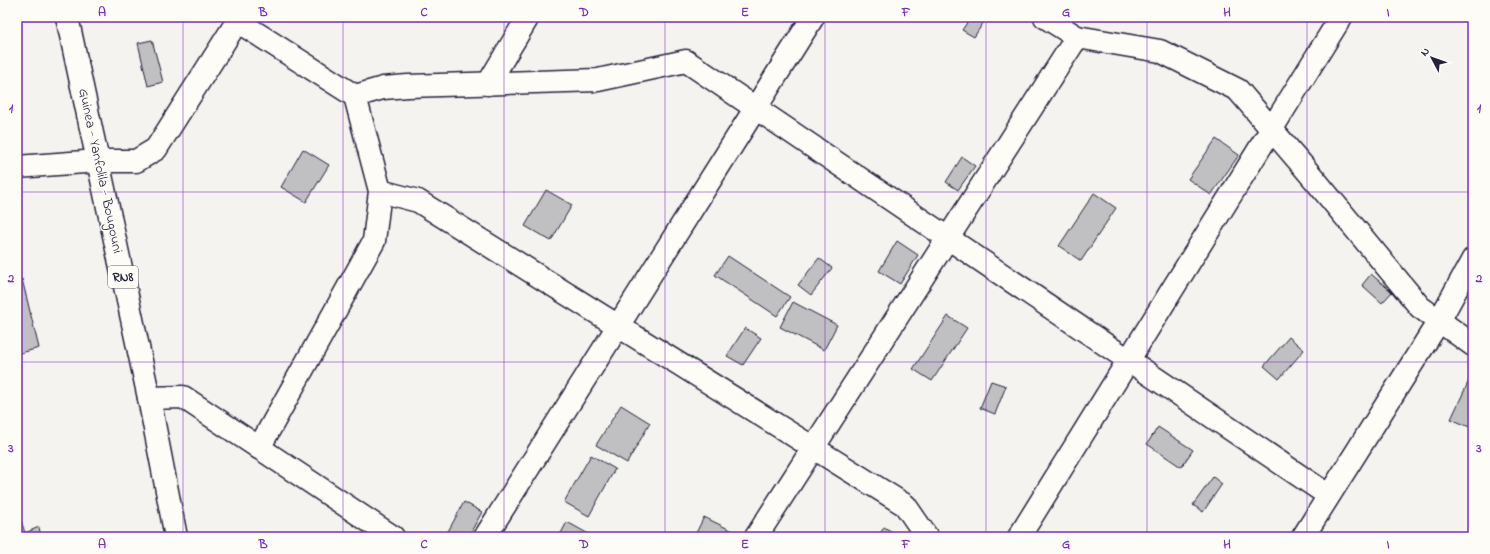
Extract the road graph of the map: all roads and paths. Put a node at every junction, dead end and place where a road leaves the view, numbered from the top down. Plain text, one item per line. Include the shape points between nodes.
1 (67, 17) edge
2 (528, 17) edge
3 (813, 17) edge
4 (1045, 17) edge
5 (1341, 17) edge
6 (239, 19) edge
7 (1077, 37) junction
8 (488, 84) junction
9 (355, 96) junction
10 (756, 108) junction
11 (1271, 129) junction
12 (98, 161) junction
13 (17, 167) edge
14 (380, 191) junction
15 (948, 238) junction
16 (1473, 259) edge
17 (1439, 321) junction
18 (618, 326) junction
19 (1473, 345) edge
20 (1128, 360) junction
21 (149, 398) junction
22 (259, 448) junction
23 (814, 448) junction
24 (1328, 495) junction
25 (176, 537) edge
26 (393, 537) edge
27 (485, 537) edge
28 (756, 537) edge
29 (927, 537) edge
30 (1019, 537) edge
31 (1302, 537) edge

1 - 12 street, Guinea - Yanfolila - Bougouni / RN8
2 - 8 street
3 - 10 street
4 - 7 street
5 - 11 street
6 - 9 street
6 - 12 street via 156,149 136,160
7 - 11 street via 1160,50 1238,90
7 - 15 street
8 - 9 street via 383,88
8 - 10 street via 598,80 686,61
9 - 14 street
10 - 15 street
10 - 18 street
11 - 17 street via 1420,307
11 - 20 street
12 - 13 street
12 - 21 street, Guinea - Yanfolila - Bougouni / RN8
14 - 18 street via 418,201
14 - 22 street via 374,241
15 - 20 street
15 - 23 street
16 - 17 street
17 - 19 street
17 - 24 street
18 - 23 street
18 - 27 street
20 - 24 street
20 - 30 street
21 - 22 street via 183,397
21 - 25 street, Guinea - Yanfolila - Bougouni / RN8
22 - 26 street
23 - 28 street
23 - 29 street via 905,505
24 - 31 street

